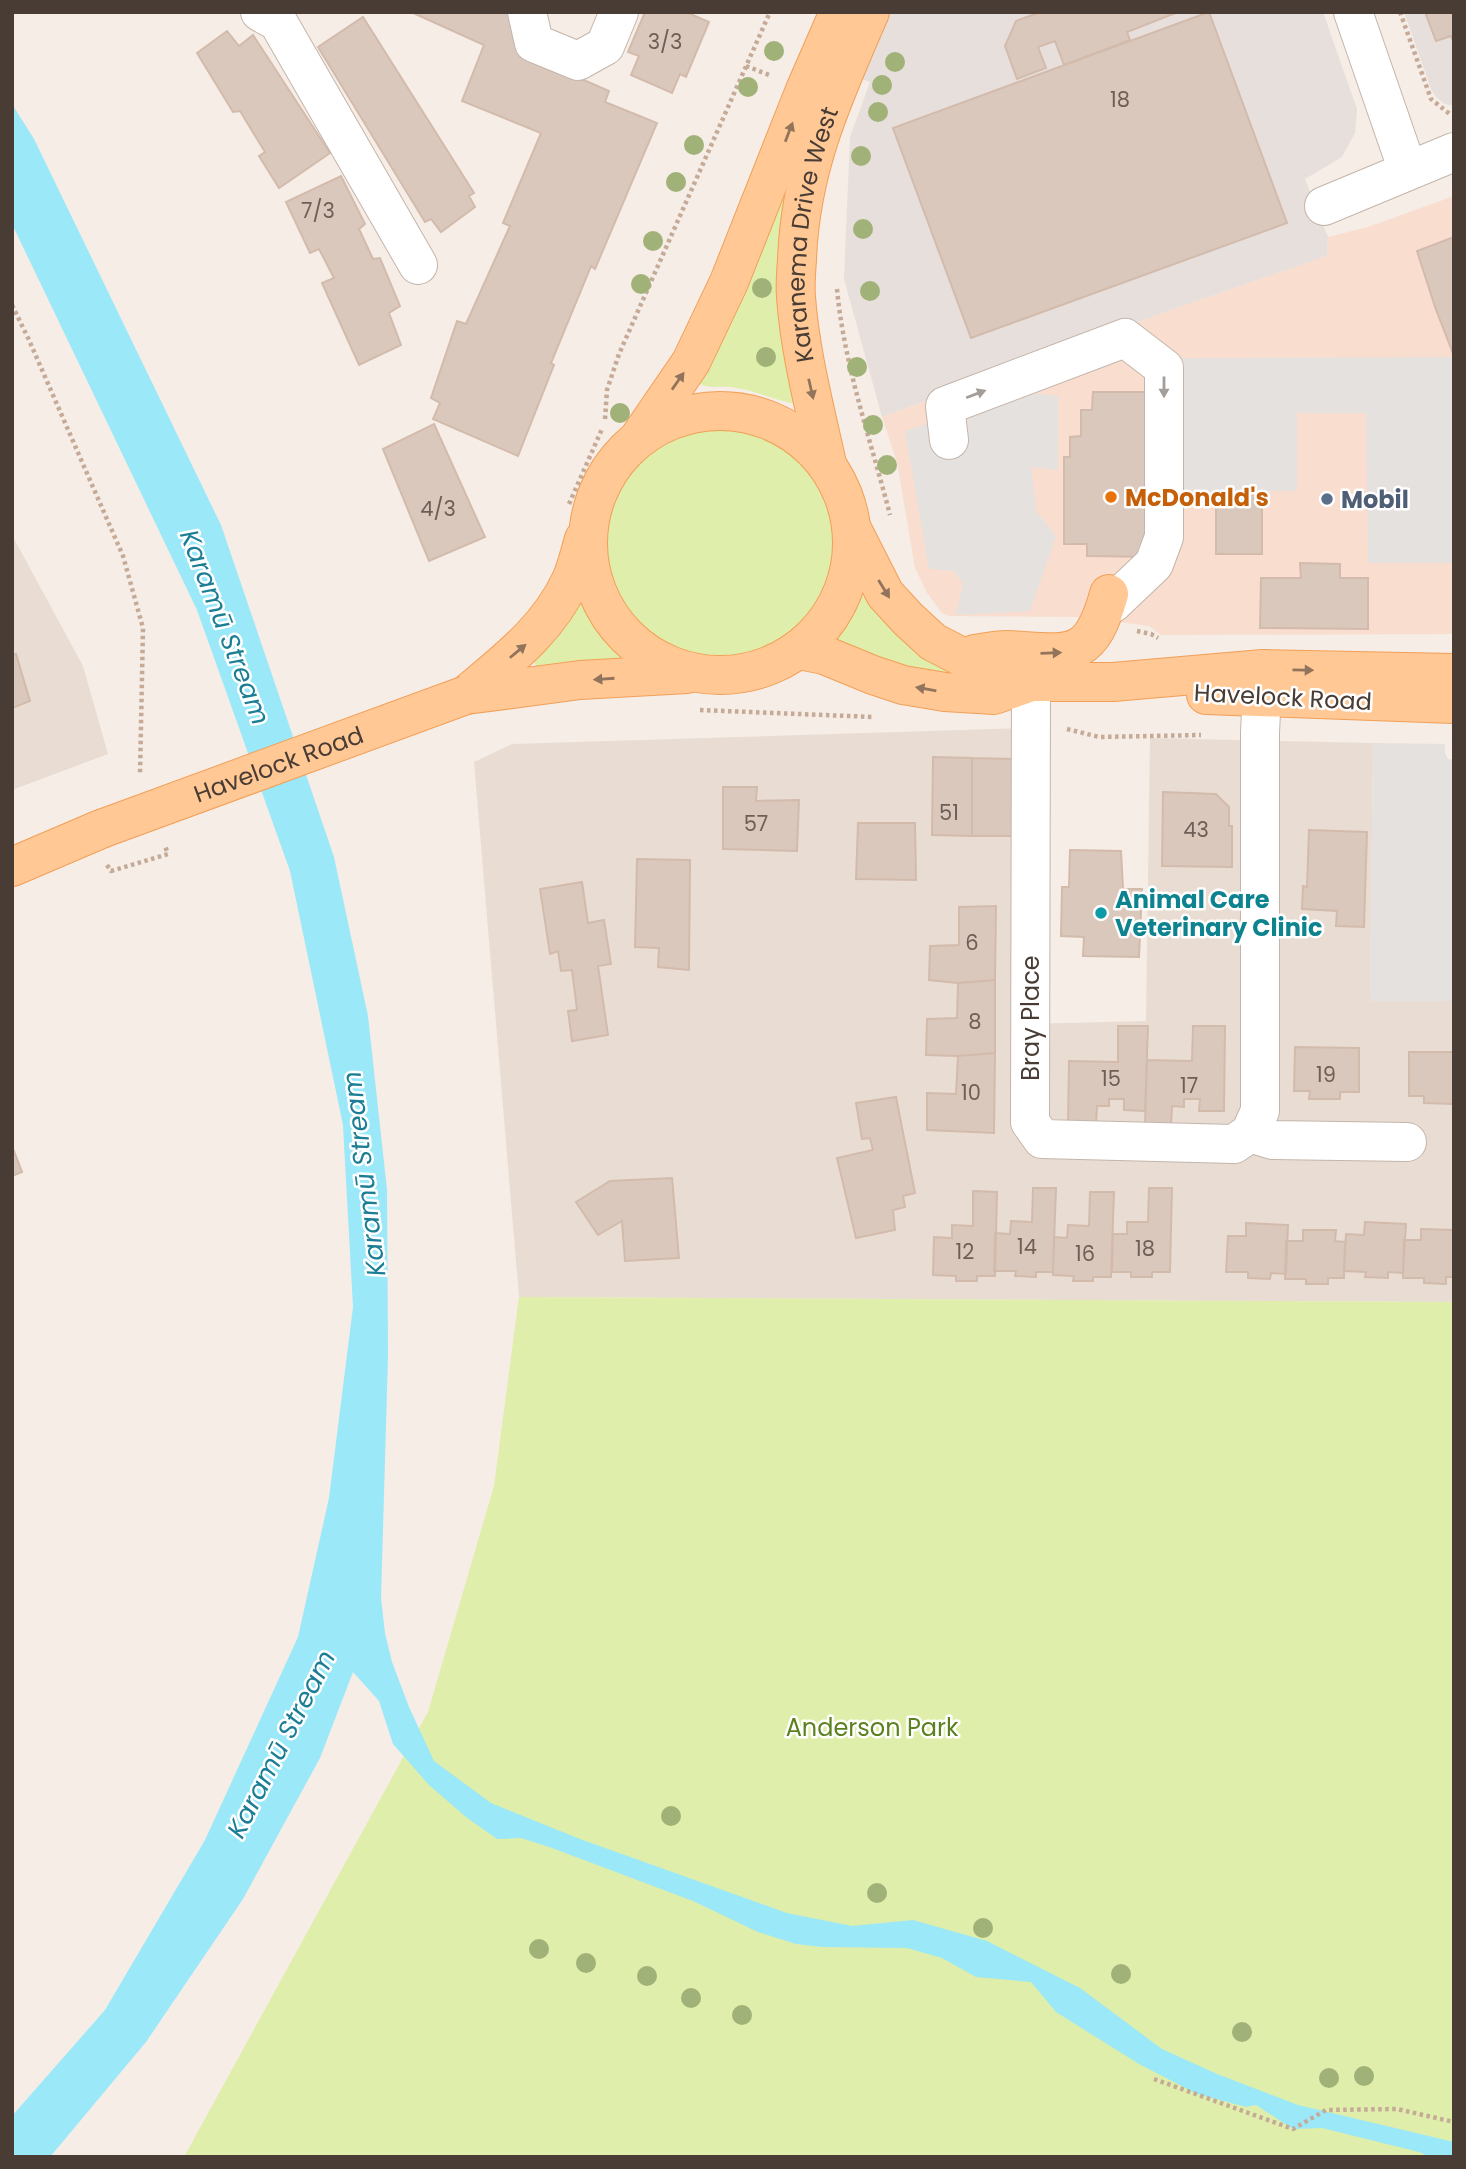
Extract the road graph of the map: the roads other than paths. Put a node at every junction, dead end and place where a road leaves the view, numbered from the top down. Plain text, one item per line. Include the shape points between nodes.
1 (260, 12) edge
2 (527, 12) edge
3 (619, 12) edge
4 (839, 12) edge
5 (870, 12) edge
6 (1353, 12) edge
7 (1453, 138) edge
8 (1408, 170) junction
9 (1324, 206) dead end
10 (418, 265) dead end
11 (640, 437) junction
12 (949, 440) dead end
13 (827, 464) junction
14 (589, 523) junction
15 (852, 529) junction
16 (1106, 609) joint
17 (799, 650) junction
18 (959, 656) junction
19 (1454, 673) edge
20 (1031, 682) junction
21 (1262, 683) junction
22 (693, 691) junction
23 (466, 695) junction
24 (1454, 704) edge
25 (96, 831) junction
26 (12, 853) edge
27 (12, 867) edge
28 (1250, 1133) junction
29 (1407, 1142) dead end

1 - 10 street via 278,22
2 - 3 street via 534,43 578,61 605,46
11 -> 4 main road via 691,362 729,282
5 -> 13 main road, Karanema Drive West via 816,146 798,226 795,295
6 - 8 street
7 - 8 street
8 - 9 street
11 - 13 main road via 669,420 703,411 738,411 772,420 802,438
11 - 14 main road via 615,461 598,491
12 -> 16 street via 945,406 1125,338 1164,368 1164,537 1154,564
13 - 15 main road via 844,495
14 - 22 main road via 588,557 596,590 612,620 635,645 664,663
23 -> 14 main road, Havelock Road via 526,645 547,621 572,580
15 - 17 main road via 850,565 840,598 821,628
15 -> 18 main road, Havelock Road via 885,594 933,642
18 -> 16 main road via 1005,650 1068,652 1079,646
20 -> 17 main road, Havelock Road via 994,695 945,692 902,685
17 - 22 main road via 763,668 730,675
18 - 20 main road, Havelock Road
21 -> 19 main road, Havelock Road
20 - 21 main road, Havelock Road via 1113,682 1209,695
20 - 28 street, Bray Place via 1030,1122 1042,1139 1214,1145 1234,1144
21 - 24 main road, Havelock Road
21 - 28 street via 1261,1111
22 -> 23 main road, Havelock Road via 580,680
23 - 25 main road, Havelock Road, bridge
25 - 26 main road, Havelock Road
25 - 27 main road, Havelock Road
28 - 29 street via 1273,1140

